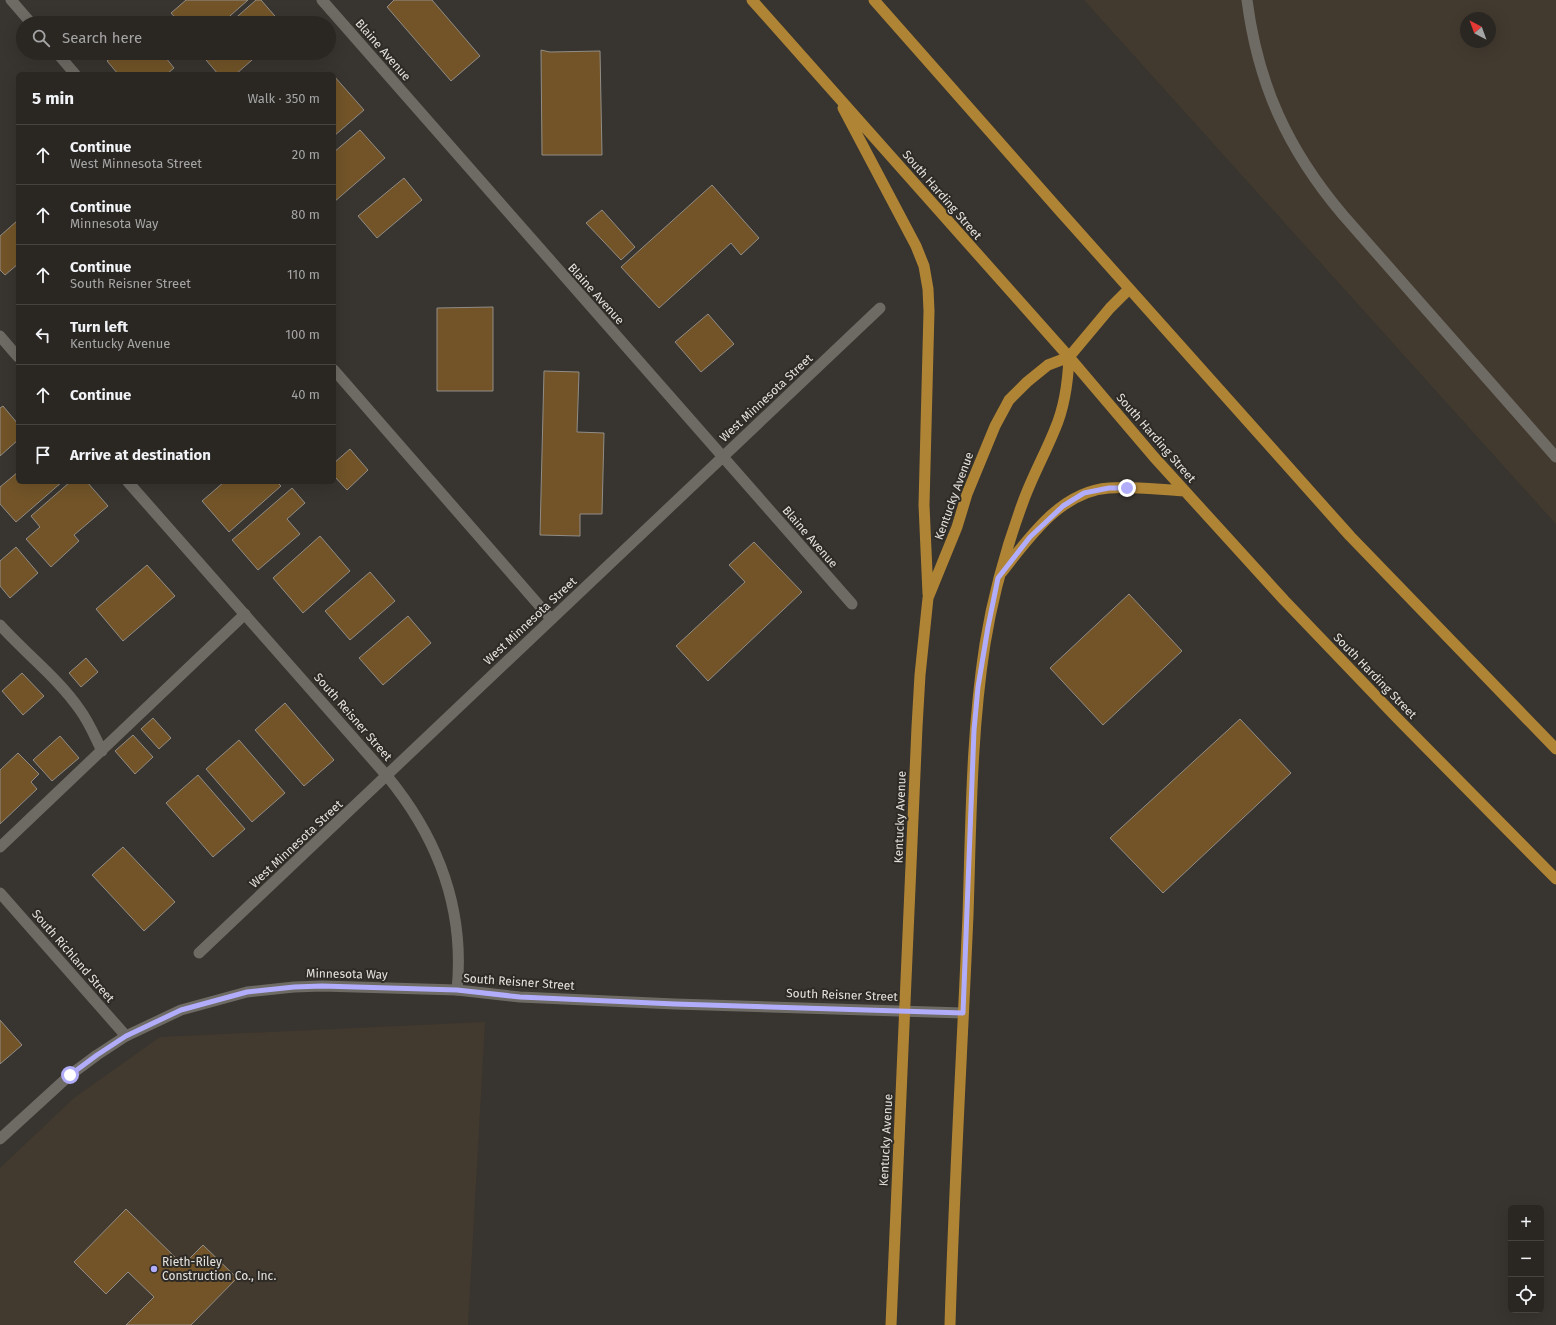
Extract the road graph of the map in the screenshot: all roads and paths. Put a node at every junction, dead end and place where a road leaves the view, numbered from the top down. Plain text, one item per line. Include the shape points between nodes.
1 (11, 0) edge
2 (322, 0) edge
3 (752, 0) edge
4 (874, 0) edge
5 (1247, 0) edge
6 (25, 16) edge
7 (336, 16) edge
8 (336, 16) edge
9 (63, 60) edge
10 (73, 72) edge
11 (834, 92) junction
12 (1130, 289) junction
13 (880, 308) dead end
14 (0, 336) edge
15 (16, 355) edge
16 (1069, 357) junction
17 (336, 372) edge
18 (723, 456) junction
19 (1556, 457) edge
20 (130, 484) edge
21 (1185, 491) junction
22 (998, 578) junction
23 (928, 598) junction
24 (852, 604) dead end
25 (245, 614) junction
26 (551, 619) junction
27 (0, 625) edge
28 (1556, 749) edge
29 (102, 751) junction
30 (387, 776) junction
31 (0, 847) edge
32 (1556, 879) edge
33 (0, 893) edge
34 (199, 953) dead end
35 (457, 990) junction
36 (905, 1010) junction
37 (963, 1013) junction
38 (126, 1036) junction
39 (0, 1139) edge
40 (891, 1325) edge
41 (950, 1325) edge

1 - 6 street
2 - 7 street, Blaine Avenue
3 - 11 main road, South Harding Street
4 - 12 main road
5 - 19 street via 1258,62 1271,98 1286,131 1315,179 1343,215
8 - 18 street, Blaine Avenue
9 - 10 street
11 - 16 main road, South Harding Street
11 - 23 main road via 916,246 924,266 930,332 924,506
12 - 16 main road, Kentucky Avenue via 1110,308
12 - 28 main road via 1350,536
13 - 18 street, West Minnesota Street
14 - 15 street
16 - 21 main road, South Harding Street
16 - 22 main road via 1065,398 1056,429 1024,499
16 - 23 main road, Kentucky Avenue via 1048,365 1009,400 981,457 957,527
17 - 26 street
18 - 24 street, Blaine Avenue
18 - 26 street, West Minnesota Street
20 - 25 street, South Reisner Street
21 - 22 main road via 1109,488 1084,493 1050,516
21 - 32 main road, South Harding Street via 1313,631
22 - 37 main road via 985,642 974,730
23 - 36 main road, Kentucky Avenue via 917,728
25 - 29 street
25 - 30 street, South Reisner Street
26 - 30 street, West Minnesota Street
27 - 29 street via 81,710
29 - 31 street
30 - 34 street, West Minnesota Street
30 - 35 street, South Reisner Street via 411,808 443,871 453,906
33 - 38 street, South Richland Street
35 - 36 street, South Reisner Street via 520,997 675,1004
35 - 38 street, Minnesota Way via 315,986 247,992 181,1010
36 - 37 street, South Reisner Street
36 - 40 main road, Kentucky Avenue
37 - 41 main road
38 - 39 street via 70,1075

